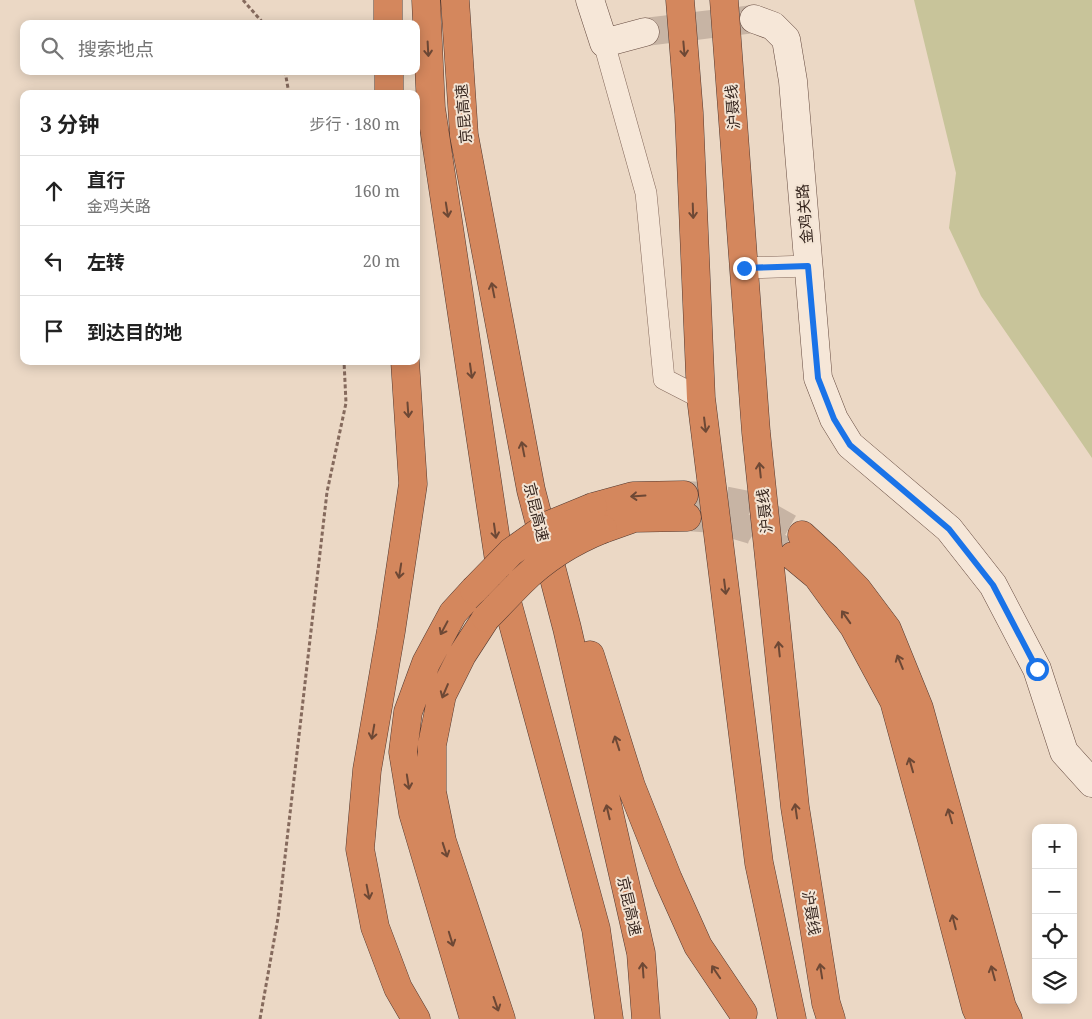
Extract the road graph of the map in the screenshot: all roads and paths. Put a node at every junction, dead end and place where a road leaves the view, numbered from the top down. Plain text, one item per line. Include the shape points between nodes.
1 (243, 0) edge
2 (388, 0) edge
3 (426, 0) edge
4 (455, 0) edge
5 (590, 0) edge
6 (680, 0) edge
7 (724, 0) edge
8 (754, 19) tunnel mouth
9 (260, 20) edge
10 (388, 20) edge
11 (645, 32) tunnel mouth
12 (604, 44) junction
13 (286, 75) edge
14 (389, 75) edge
15 (288, 90) edge
16 (389, 90) edge
17 (808, 266) junction
18 (744, 268) junction
19 (344, 365) edge
20 (405, 365) edge
21 (701, 398) junction
22 (531, 490) junction
23 (686, 506) tunnel mouth
24 (598, 518) junction
25 (1092, 783) edge
26 (743, 1013) dead end
27 (260, 1019) edge
28 (416, 1019) edge
29 (474, 1019) edge
30 (501, 1019) edge
31 (609, 1019) edge
32 (646, 1019) edge
33 (792, 1019) edge
34 (831, 1019) edge
35 (981, 1019) edge
36 (1008, 1019) edge

1 - 9 path
2 - 10 highway
3 -> 31 highway, 京昆高速 via 431,108 503,587 596,929
22 -> 4 highway, 京昆高速 via 464,135
5 - 12 street
6 -> 21 highway via 689,113
7 - 18 highway, 沪聂线
8 - 17 street, 金鸡关路 via 774,26 786,38 793,82
11 - 12 street
12 - 21 street via 646,193 664,379
13 - 15 path
14 - 16 highway
17 - 18 street
17 - 25 street, 金鸡关路 via 818,378 834,419 850,445 949,529 993,585 1037,669 1064,752
34 -> 18 highway, 沪聂线 via 796,807 756,432
19 - 27 path via 346,403 327,492 278,918
20 -> 28 highway via 413,484 367,770 360,849 375,927 398,988
21 -> 33 highway via 759,863
26 -> 22 highway via 698,946 668,879 631,786 562,555
32 -> 22 highway, 京昆高速 via 641,953 567,628
23 -> 24 highway via 634,518
24 -> 29 highway, bridge via 549,525 511,552 452,613 426,663 408,712 403,752 413,813
24 -> 30 highway, bridge via 579,538 522,581 486,618 442,695 432,745 432,792 442,840
35 - 36 highway via 894,701 854,627 798,546 828,558 887,629 919,708

